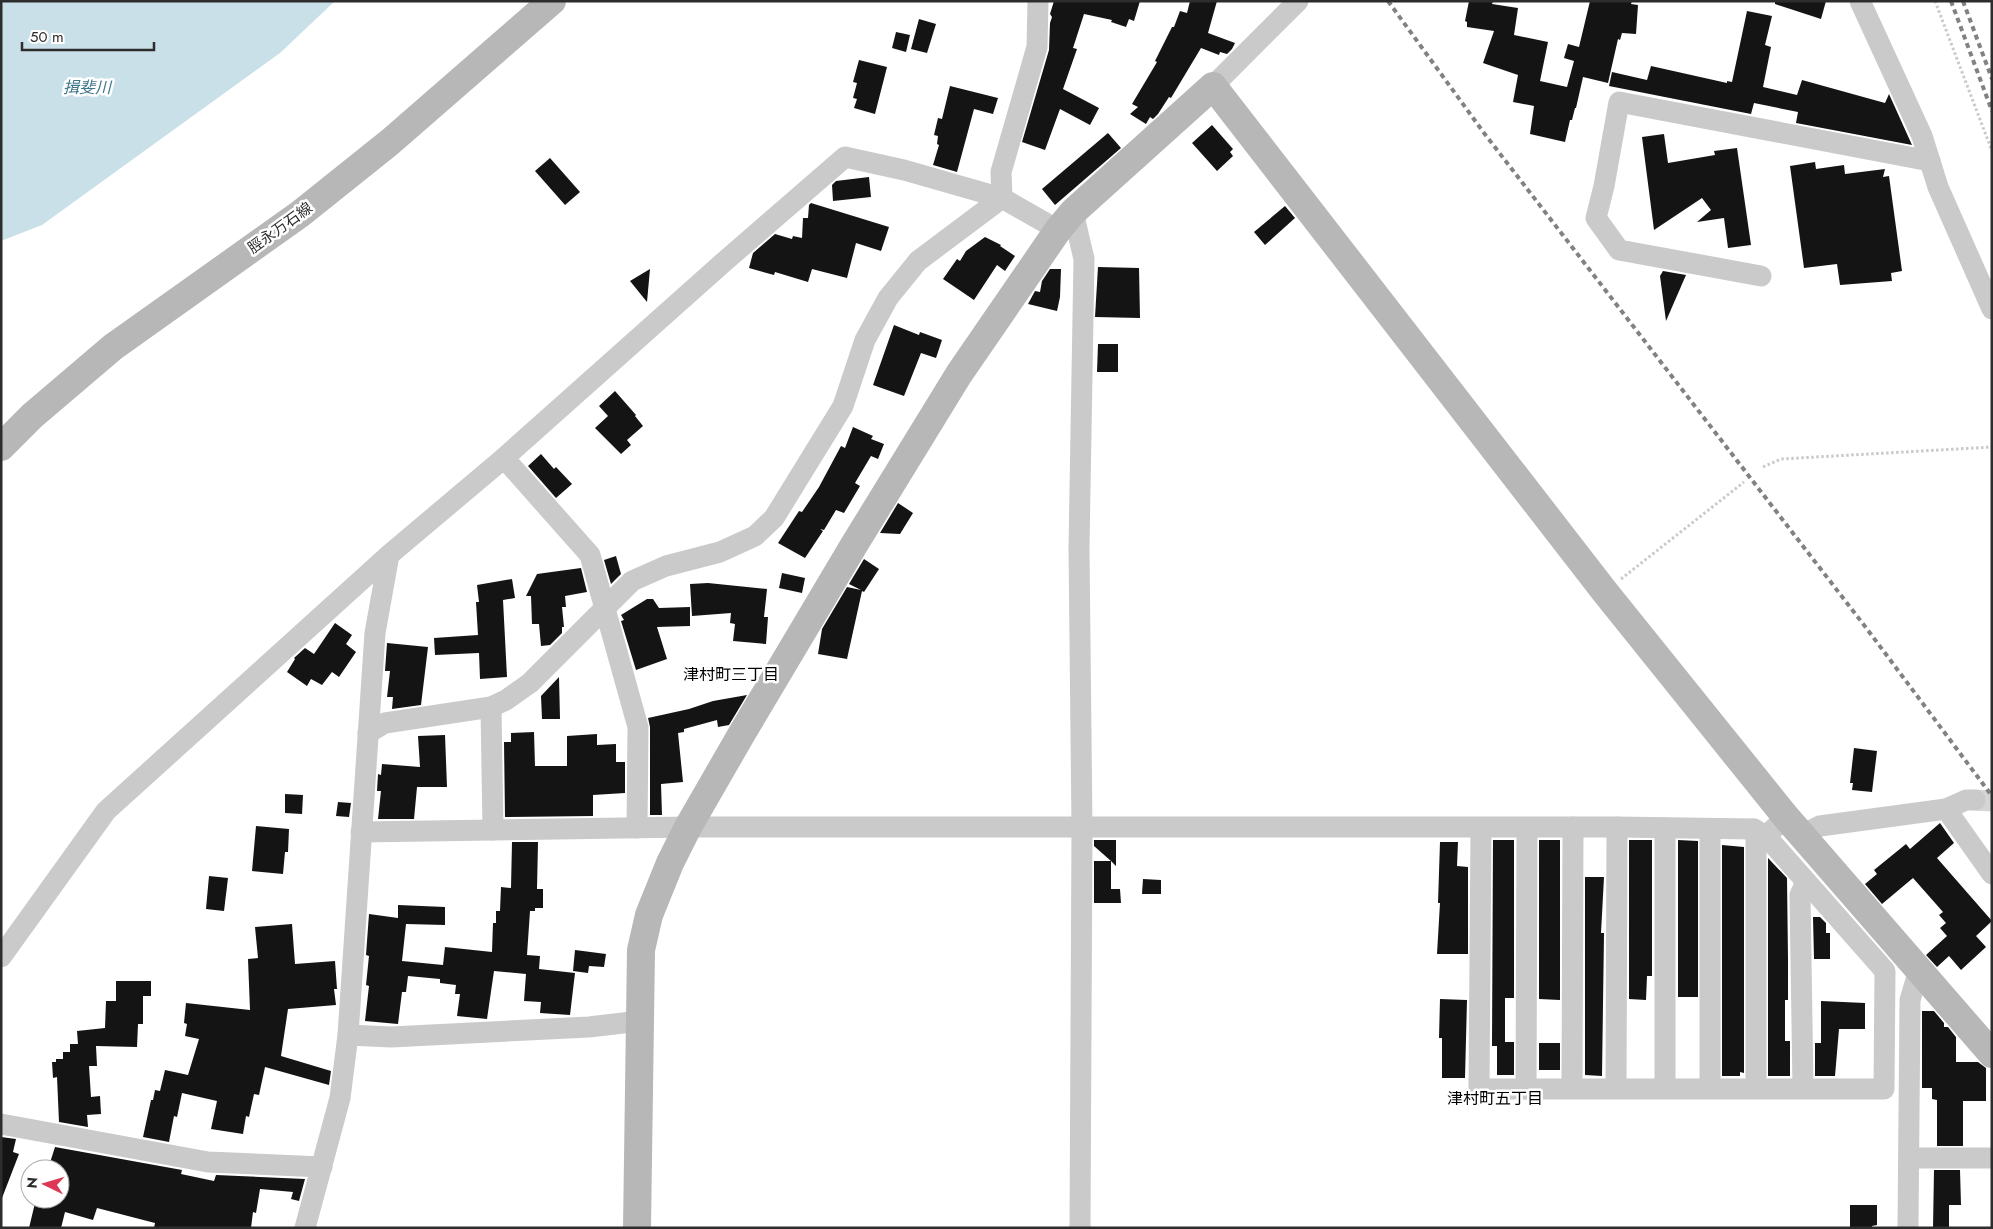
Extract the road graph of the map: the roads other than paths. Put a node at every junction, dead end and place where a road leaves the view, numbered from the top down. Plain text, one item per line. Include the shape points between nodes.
1 (552, 1) edge
2 (1038, 1) edge
3 (1298, 1) edge
4 (1860, 1) edge
5 (1213, 86) junction
6 (1930, 161) junction
7 (1002, 198) junction
8 (1065, 221) junction
9 (1761, 276) dead end
10 (1992, 309) edge
11 (1, 446) edge
12 (504, 458) junction
13 (389, 555) junction
14 (605, 606) junction
15 (491, 707) junction
16 (368, 733) junction
17 (1975, 800) tunnel mouth
18 (1946, 809) junction
19 (1794, 826) junction
20 (688, 827) junction
21 (1573, 827) junction
22 (1616, 827) junction
23 (637, 828) junction
24 (1082, 828) junction
25 (1481, 828) junction
26 (1527, 828) junction
27 (1665, 828) junction
28 (1710, 829) junction
29 (493, 830) junction
30 (361, 832) junction
31 (1760, 833) junction
32 (1992, 874) edge
33 (1806, 882) junction
34 (1, 957) edge
35 (1919, 970) junction
36 (640, 1021) junction
37 (348, 1035) junction
38 (1992, 1054) edge
39 (1572, 1088) junction
40 (1616, 1088) junction
41 (1665, 1088) junction
42 (1710, 1088) junction
43 (1756, 1088) junction
44 (1803, 1088) junction
45 (1526, 1089) junction
46 (1, 1124) edge
47 (1908, 1158) junction
48 (1992, 1158) edge
49 (322, 1167) junction
50 (305, 1228) edge
51 (637, 1228) edge
52 (1080, 1228) edge
53 (1908, 1228) edge

1 - 11 street, 脛永万石線 via 383,148 300,214 114,346
2 - 7 street via 1037,47 1001,172
3 - 5 street
4 - 6 street via 1922,136
5 - 8 street
5 - 19 street via 1605,592
6 - 9 street via 1619,102 1596,218 1619,250
6 - 10 street
7 - 8 street
7 - 12 street via 845,157
7 - 14 street via 918,261 888,298 865,340 843,406 774,518 755,536 720,552 666,566 632,581
8 - 20 street via 960,374
8 - 24 street via 1084,259 1079,548
12 - 13 street
12 - 14 street via 590,555
13 - 16 street via 375,633
13 - 34 street via 106,811
14 - 15 street via 530,683
14 - 23 street via 638,727
15 - 16 street via 385,723
15 - 29 street
16 - 30 street
17 - 18 street via 1966,800
18 - 19 street via 1820,826
18 - 32 street
19 - 31 street
19 - 35 street
20 - 23 street
20 - 24 street
20 - 36 street via 649,915 641,950
21 - 22 street
21 - 26 street
21 - 39 street
22 - 27 street
22 - 40 street
23 - 29 street
24 - 25 street
24 - 52 street
25 - 26 street
25 - 45 street via 1479,1089
26 - 45 street
27 - 28 street
27 - 41 street
28 - 31 street
28 - 42 street
29 - 30 street
30 - 37 street
31 - 33 street
31 - 43 street via 1756,840
33 - 44 street via 1800,895
33 - 44 street via 1885,971 1884,1088
35 - 38 street
35 - 47 street via 1910,1000
36 - 37 street via 590,1027 391,1037
36 - 51 street
37 - 49 street via 340,1098
39 - 40 street
39 - 45 street
40 - 41 street
41 - 42 street
42 - 43 street
43 - 44 street
46 - 49 street via 208,1162
47 - 48 street
47 - 53 street
49 - 50 street

